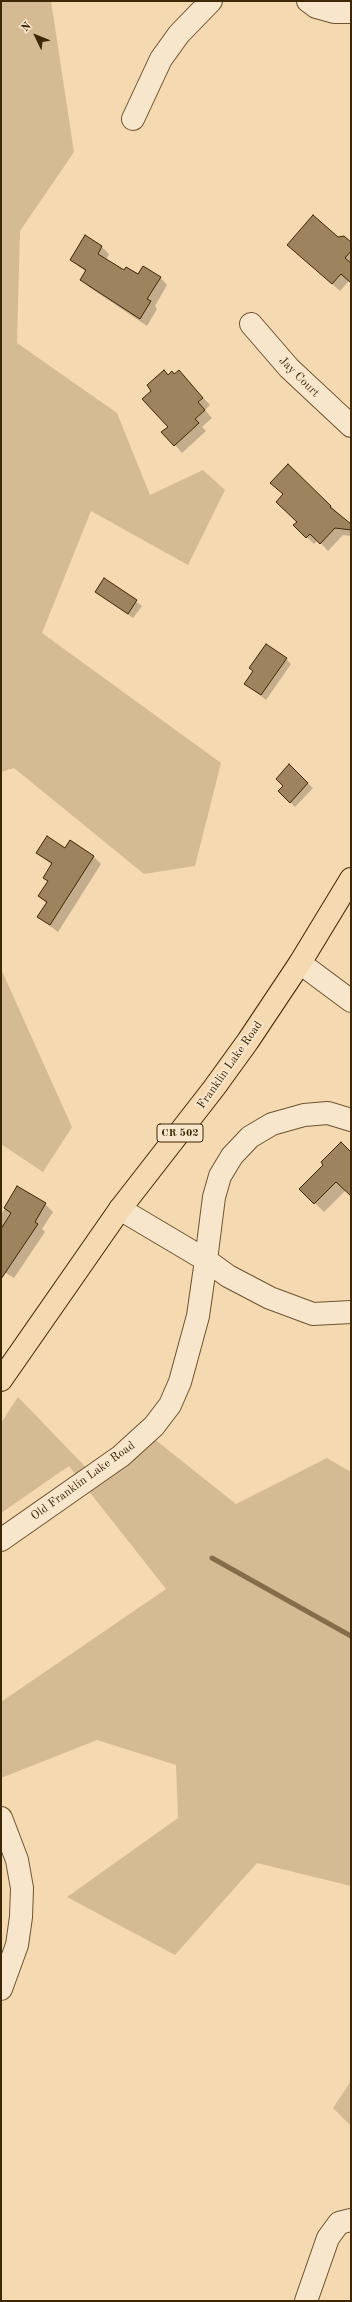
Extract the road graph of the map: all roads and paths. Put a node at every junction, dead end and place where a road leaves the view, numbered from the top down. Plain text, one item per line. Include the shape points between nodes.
1 (211, 1) edge
2 (308, 1) edge
3 (351, 12) edge
4 (133, 119) dead end
5 (251, 324) dead end
6 (351, 426) edge
7 (351, 879) edge
8 (300, 963) junction
9 (349, 995) edge
10 (351, 1120) edge
11 (120, 1210) junction
12 (206, 1260) junction
13 (351, 1312) edge
14 (1, 1380) edge
15 (1, 1540) edge
16 (1, 1818) edge
17 (1, 1989) edge
18 (351, 2220) edge
19 (306, 2301) edge

1 - 4 street via 179,34 161,59
2 - 3 street via 334,12
5 - 6 street, Jay Court via 289,368
7 - 8 main road, Franklin Lake Road / CR 502
8 - 9 street
8 - 11 main road, Franklin Lake Road / CR 502 via 214,1088
10 - 12 street, Old Franklin Lake Road via 328,1113 304,1115 272,1124 250,1137 232,1156 220,1176
11 - 12 street
11 - 14 main road, Franklin Lake Road / CR 502
12 - 13 street via 228,1276 270,1298 313,1314
12 - 15 street, Old Franklin Lake Road via 198,1316 180,1382 170,1405 154,1426 121,1456
16 - 17 street via 17,1860 22,1917 17,1945
18 - 19 street via 339,2223 328,2238

